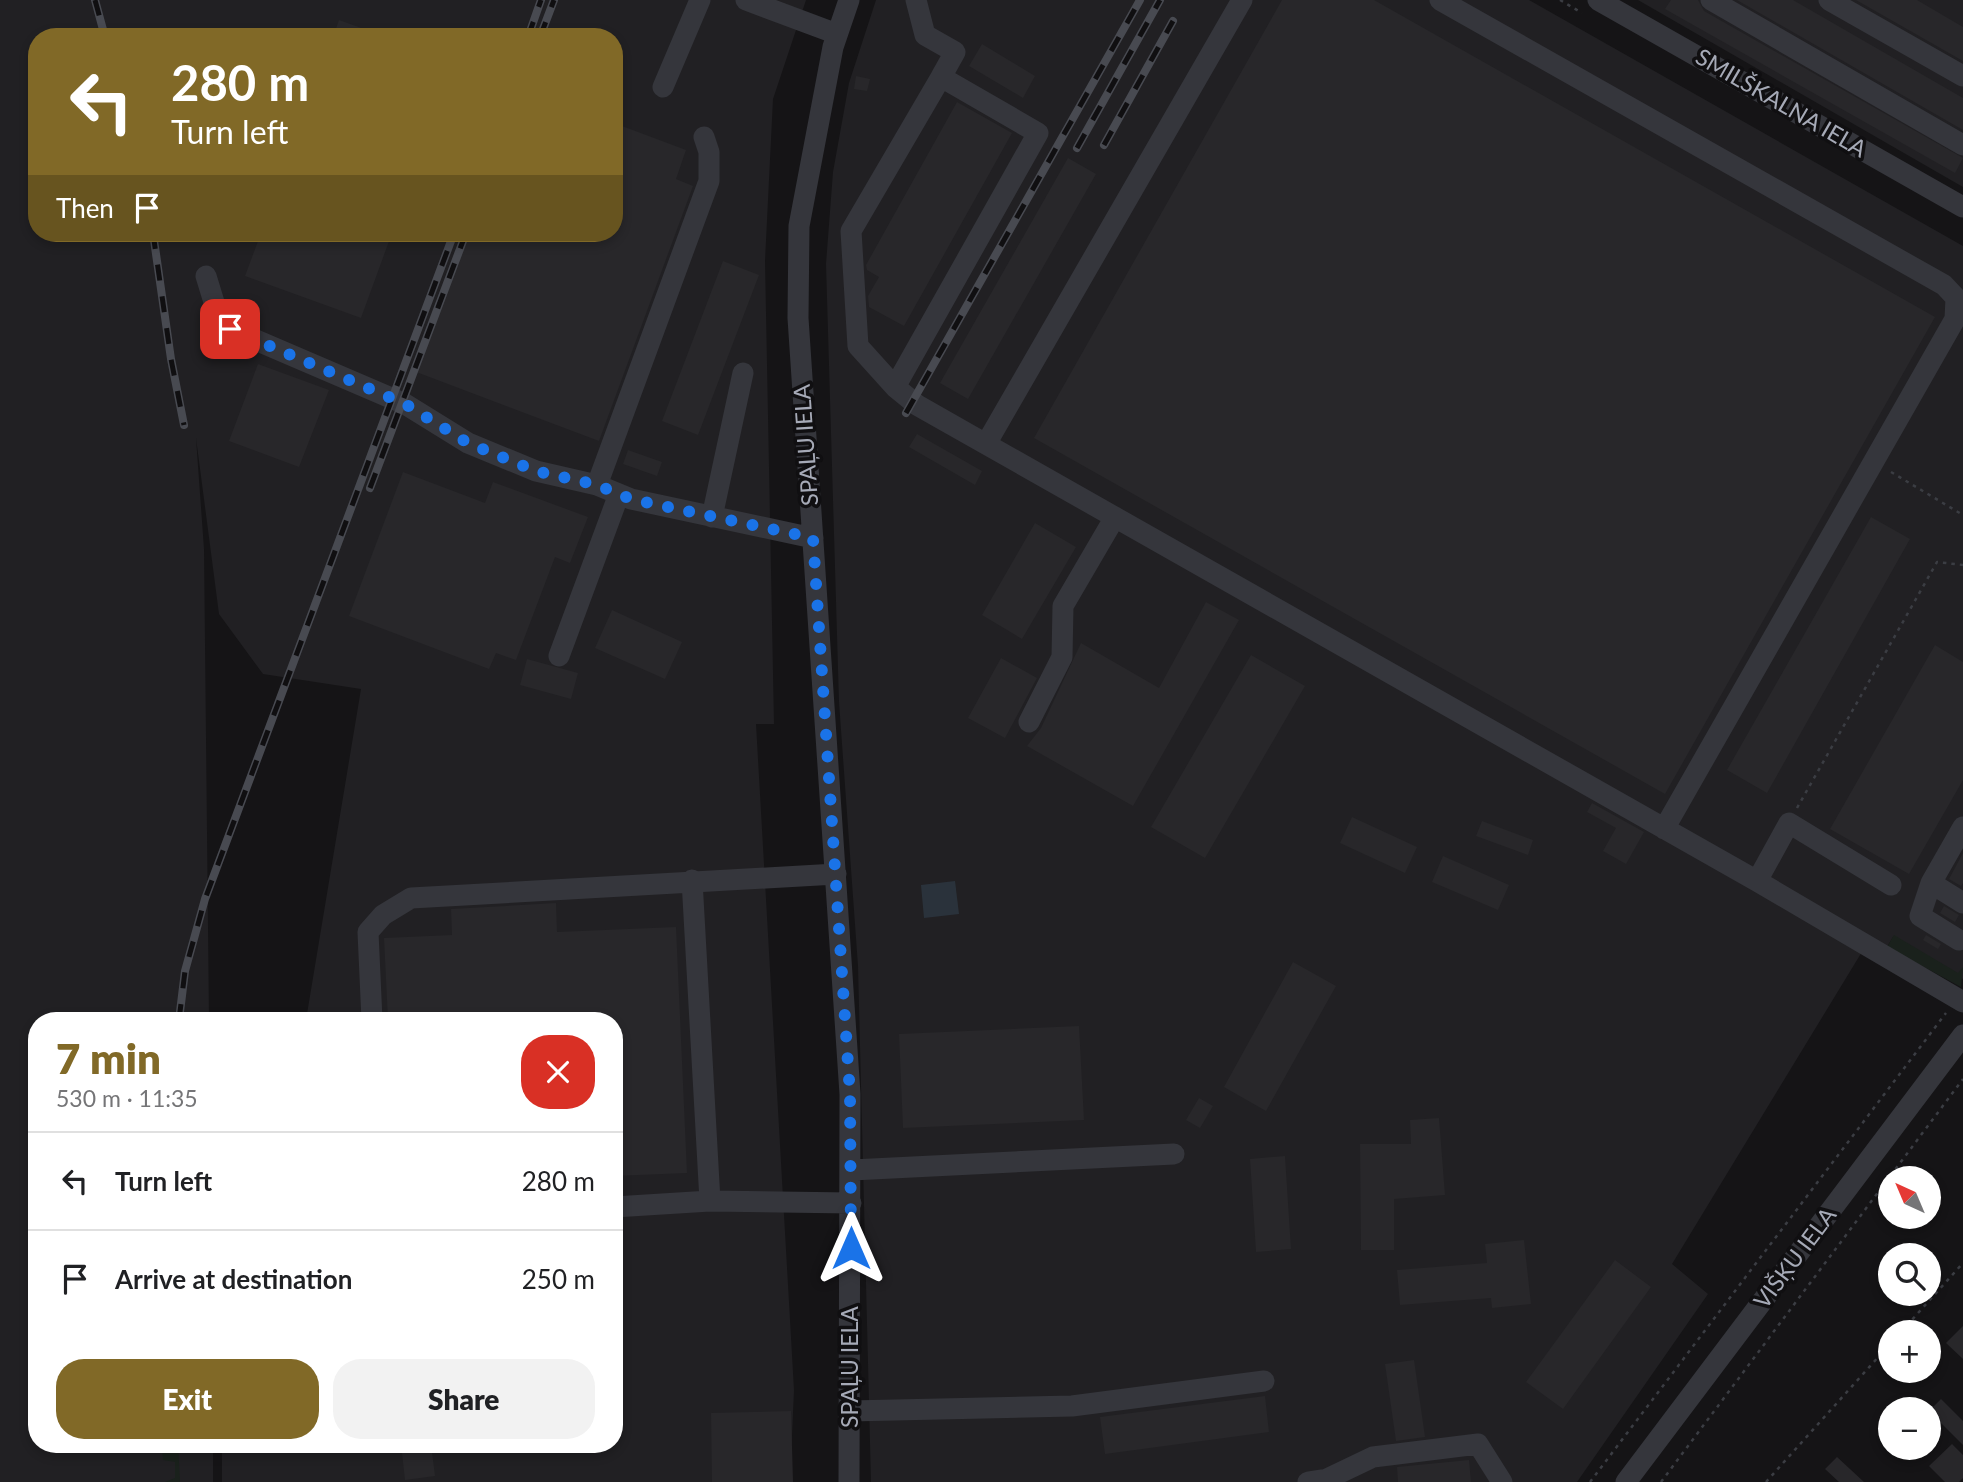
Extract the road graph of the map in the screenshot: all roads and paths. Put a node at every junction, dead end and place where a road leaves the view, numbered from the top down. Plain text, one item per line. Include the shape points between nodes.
1 (700, 0) edge
2 (746, 0) edge
3 (849, 0) edge
4 (916, 0) edge
5 (1242, 0) edge
6 (1440, 0) edge
7 (1598, 0) edge
8 (1711, 0) edge
9 (1829, 0) edge
10 (837, 34) junction
11 (1963, 76) edge
12 (941, 77) junction
13 (663, 87) dead end
14 (704, 137) dead end
15 (1963, 145) edge
16 (1963, 207) edge
17 (206, 276) dead end
18 (743, 373) dead end
19 (895, 387) junction
20 (986, 444) junction
21 (1873, 462) junction
22 (597, 485) junction
23 (619, 494) junction
24 (1963, 515) edge
25 (712, 517) junction
26 (1115, 517) junction
27 (813, 538) junction
28 (1963, 565) edge
29 (559, 656) dead end
30 (1029, 722) dead end
31 (1789, 823) junction
32 (1963, 827) edge
33 (1664, 829) junction
34 (836, 874) junction
35 (692, 880) junction
36 (1756, 881) junction
37 (1931, 883) junction
38 (1891, 885) dead end
39 (1963, 903) edge
40 (1959, 940) dead end
41 (1960, 1000) edge
42 (372, 1012) edge
43 (1963, 1035) edge
44 (1963, 1079) edge
45 (1174, 1154) dead end
46 (852, 1170) junction
47 (710, 1201) junction
48 (851, 1203) junction
49 (623, 1206) edge
50 (1963, 1263) edge
51 (1912, 1320) edge
52 (1878, 1357) edge
53 (1264, 1381) dead end
54 (850, 1411) junction
55 (849, 1482) edge
56 (1308, 1482) edge
57 (1502, 1482) edge
58 (1590, 1482) edge
59 (1626, 1482) edge
60 (1661, 1482) edge
61 (1766, 1482) edge

1 - 13 street
2 - 10 street
3 - 10 street, SPAĻU IELA
4 - 12 street via 925,35 955,52
5 - 20 street
6 - 21 street via 1944,285 1955,298 1955,319
7 - 16 street, SMILŠKALNA IELA
8 - 15 street
9 - 11 street
10 - 27 street, SPAĻU IELA via 799,226 797,318
12 - 19 street via 851,231 858,346
12 - 19 street via 1038,133
14 - 22 street via 709,181
17 - 22 street via 217,312 230,329 405,404 468,443 536,471
18 - 25 street
19 - 20 street via 917,405
20 - 26 street
21 - 24 path
21 - 33 street
22 - 23 street
23 - 25 street
23 - 29 street
25 - 27 street
26 - 30 street via 1063,606 1062,657
26 - 33 street
27 - 34 street, SPAĻU IELA
28 - 31 path via 1937,562
31 - 36 street
31 - 38 street
32 - 37 street
33 - 36 street
34 - 35 street
34 - 46 street, SPAĻU IELA
35 - 42 street via 411,898 383,915 368,932
35 - 47 street
36 - 41 street
37 - 39 street
37 - 40 street via 1920,916
41 - 58 path
43 - 59 street, VIŠĶU IELA
44 - 60 path
45 - 46 street
46 - 48 street, SPAĻU IELA
47 - 48 street
47 - 49 street
48 - 54 street, SPAĻU IELA
50 - 51 path
52 - 61 path
53 - 54 street via 1072,1406
54 - 55 street, SPAĻU IELA
56 - 57 street via 1327,1479 1373,1457 1478,1444

